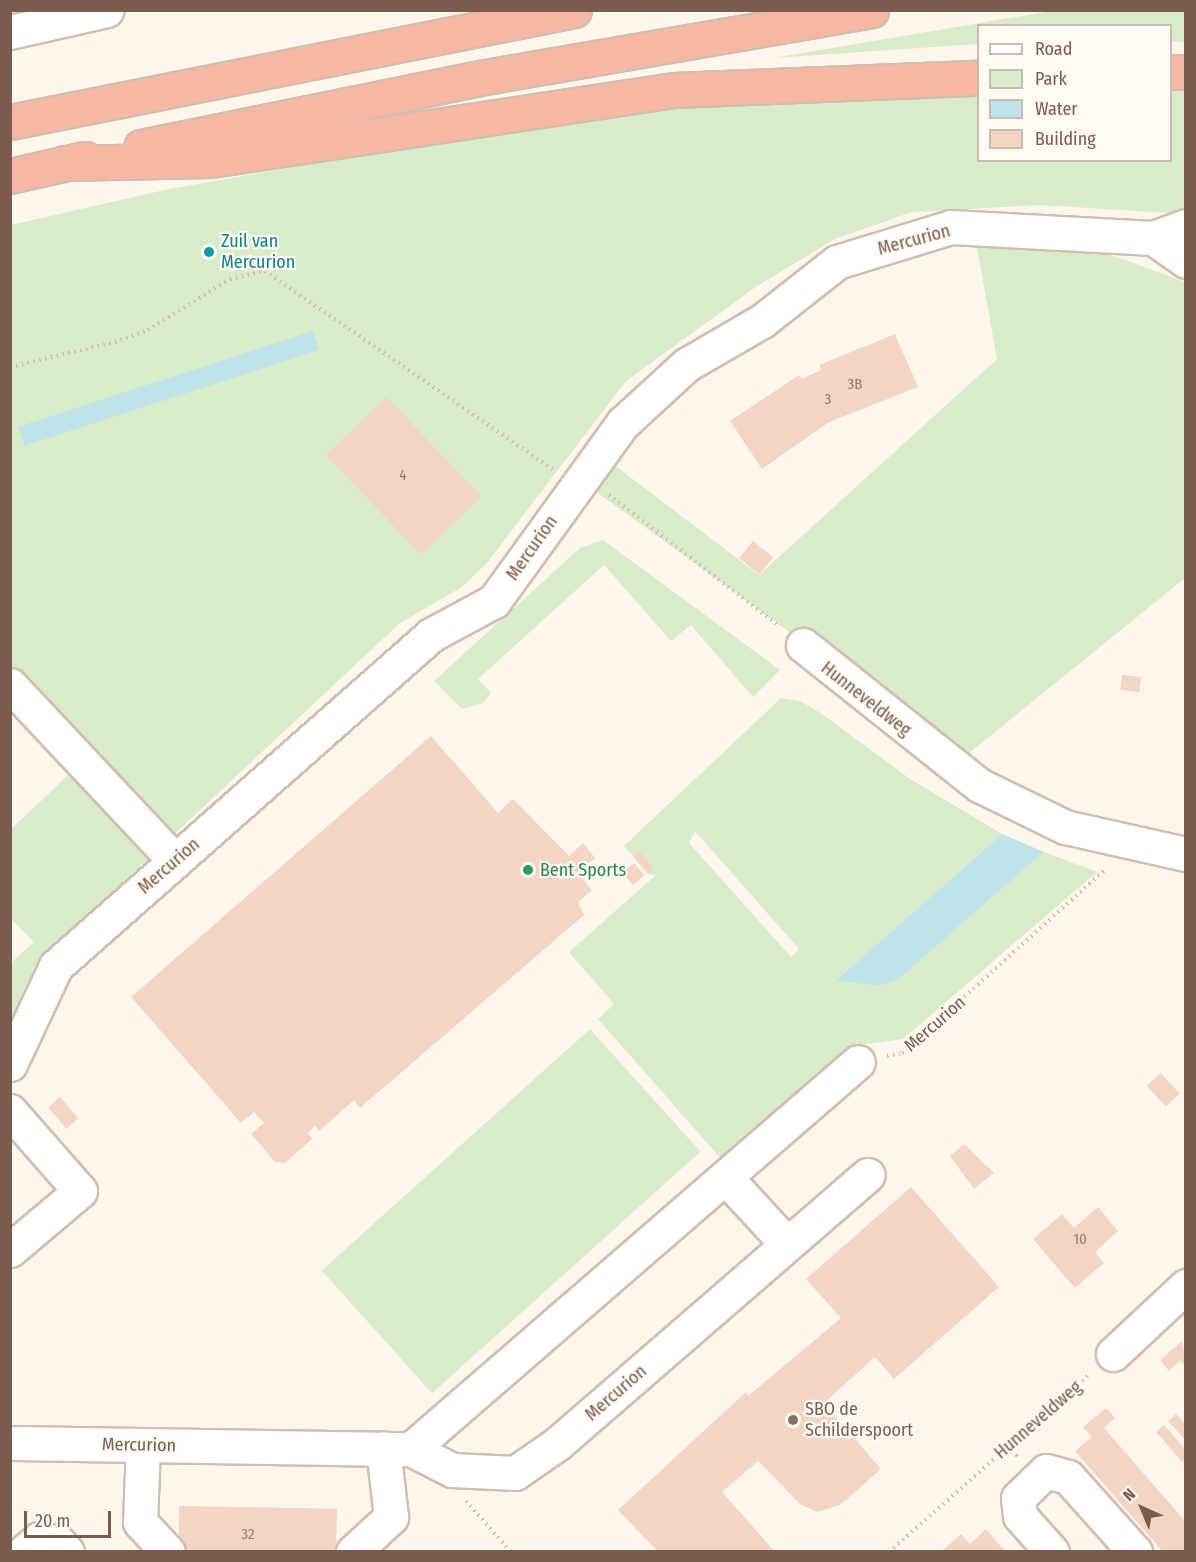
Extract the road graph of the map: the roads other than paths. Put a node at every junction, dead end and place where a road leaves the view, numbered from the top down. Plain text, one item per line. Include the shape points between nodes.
1 (107, 10) edge
2 (574, 10) edge
3 (872, 10) edge
4 (10, 32) edge
5 (977, 78) edge
6 (10, 122) edge
7 (64, 163) junction
8 (10, 176) edge
9 (1185, 226) edge
10 (1153, 238) junction
11 (1185, 261) edge
12 (803, 645) road end
13 (10, 685) edge
14 (1185, 854) edge
15 (175, 861) junction
16 (858, 1062) road end
17 (10, 1064) edge
18 (17, 1132) edge
19 (868, 1174) dead end
20 (726, 1178) junction
21 (788, 1244) junction
22 (10, 1250) edge
23 (1185, 1286) edge
24 (1113, 1353) road end
25 (10, 1443) edge
26 (143, 1445) junction
27 (397, 1449) junction
28 (24, 1551) edge
29 (68, 1551) edge
30 (168, 1551) edge
31 (353, 1551) edge
32 (1052, 1551) edge
33 (1135, 1551) edge

1 - 4 street
2 - 6 highway
3 - 7 highway via 462,81
5 - 7 highway via 674,90 212,160
7 - 8 highway
9 - 10 street, Mercurion
10 - 11 street
10 - 15 street, Mercurion via 951,227 837,262 762,321 686,365 623,423 494,602 431,635
12 - 14 street, Hunneveldweg via 979,785 1065,827
13 - 15 street
15 - 17 street, Mercurion via 56,966
16 - 20 street
18 - 22 street via 80,1191
19 - 21 street, Mercurion
20 - 21 street
20 - 27 street
21 - 27 street, Mercurion via 557,1444 515,1473 453,1470
23 - 24 street
25 - 26 street, Mercurion
26 - 27 street, Mercurion
26 - 30 street via 140,1522
27 - 31 street via 392,1517
28 - 29 street via 39,1539 60,1542
32 - 33 street via 1020,1516 1018,1498 1046,1471 1068,1477

